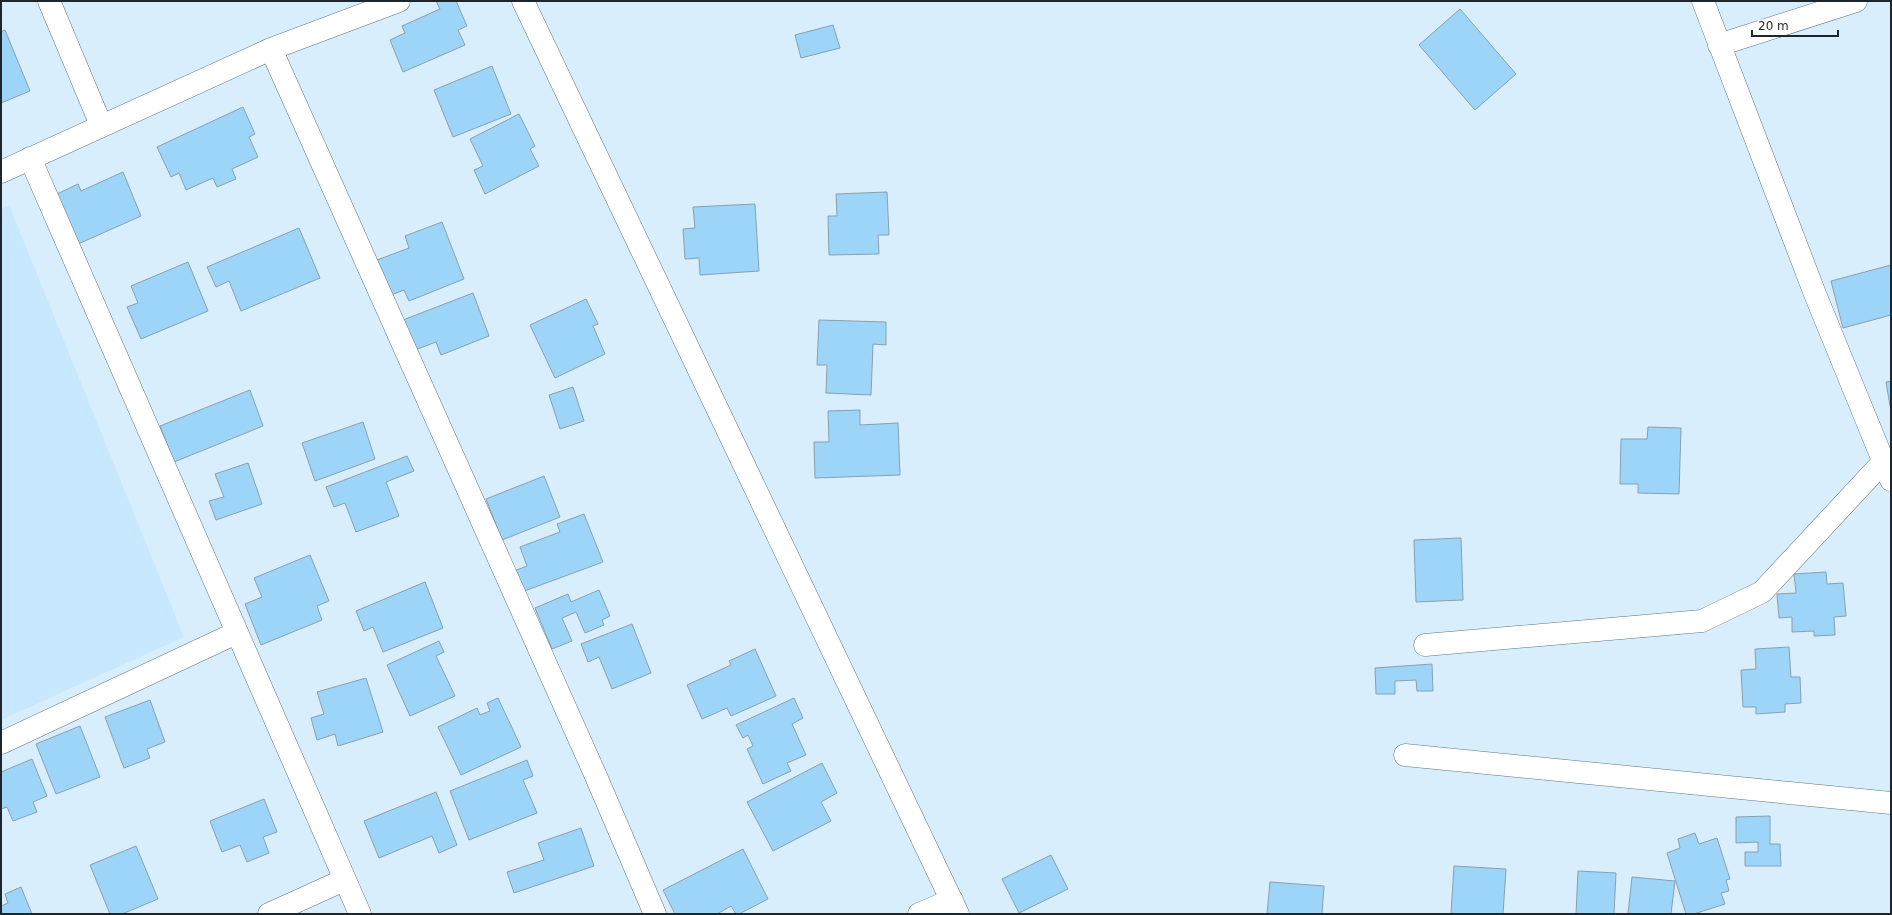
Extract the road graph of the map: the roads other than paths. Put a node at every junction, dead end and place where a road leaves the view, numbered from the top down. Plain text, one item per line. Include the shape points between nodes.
1 (49, 1) edge
2 (399, 1) edge
3 (523, 1) edge
4 (1703, 1) edge
5 (1856, 1) edge
6 (1719, 45) junction
7 (271, 49) junction
8 (101, 125) junction
9 (30, 158) junction
10 (1, 172) edge
11 (1888, 470) edge
12 (236, 633) junction
13 (1425, 645) dead end
14 (1, 743) edge
15 (1404, 755) dead end
16 (1891, 803) edge
17 (344, 880) junction
18 (955, 907) edge
19 (269, 914) edge
20 (360, 914) edge
21 (655, 914) edge
22 (920, 914) edge

1 - 8 street
2 - 7 street
3 - 18 street
4 - 6 street
5 - 6 street
6 - 11 street via 1815,294
7 - 8 street
7 - 21 street via 592,767
8 - 9 street
9 - 10 street
9 - 12 street
11 - 13 street via 1762,592 1702,621
12 - 14 street
12 - 17 street
15 - 16 street
17 - 19 street
17 - 20 street
18 - 22 street

